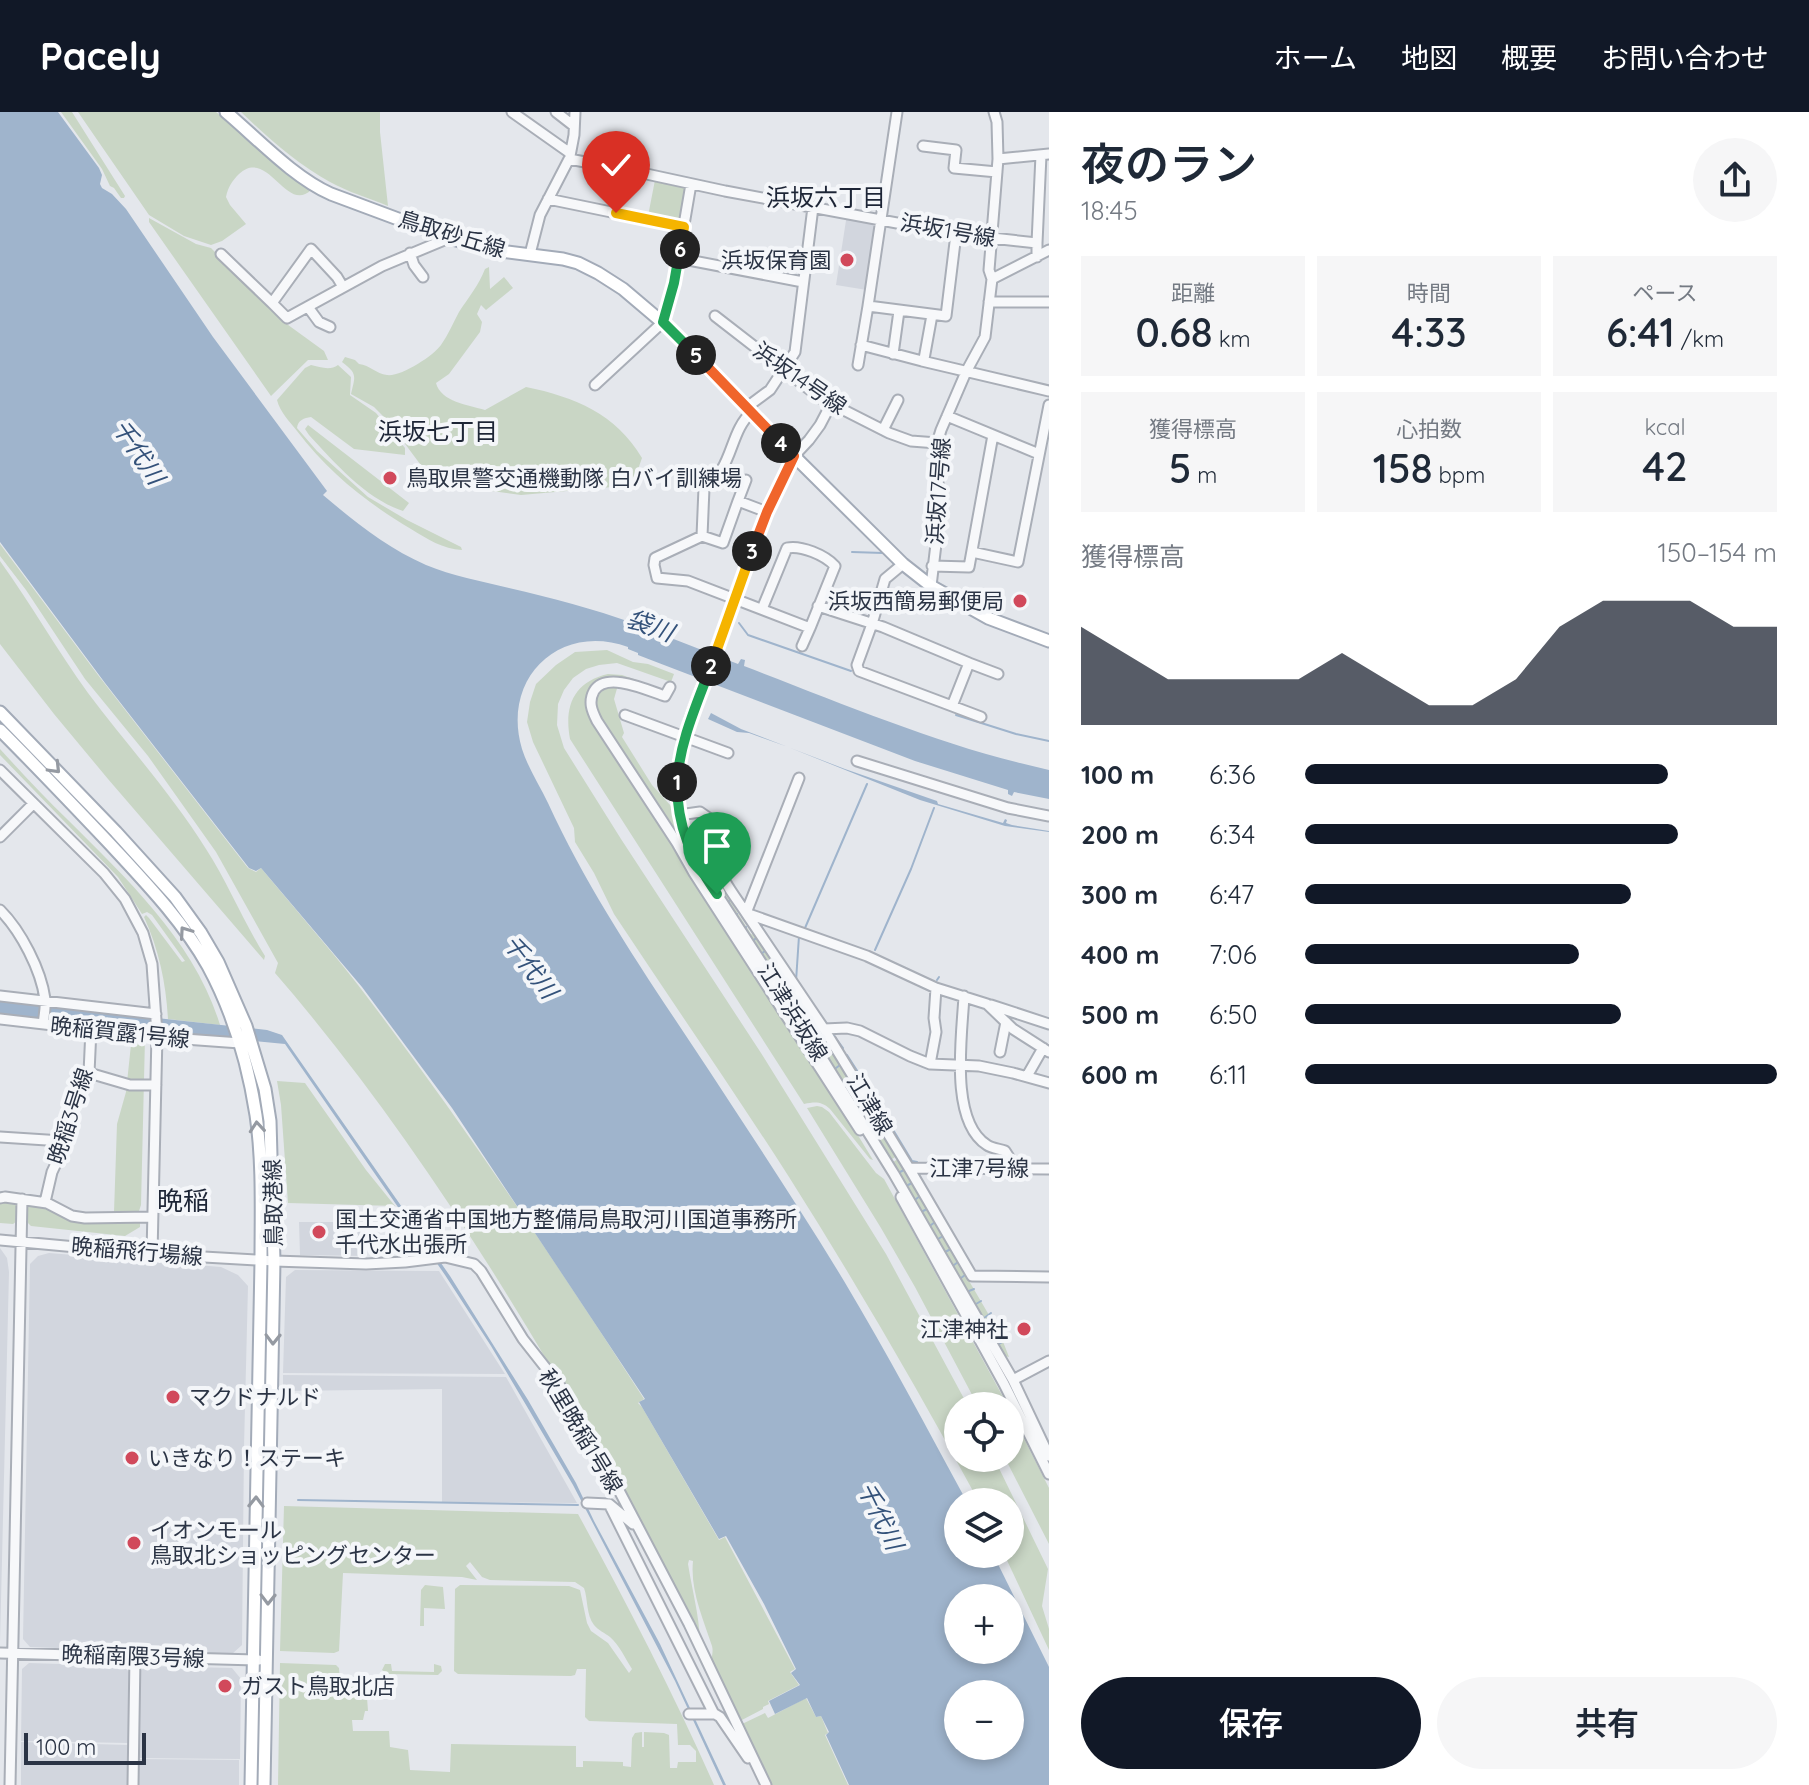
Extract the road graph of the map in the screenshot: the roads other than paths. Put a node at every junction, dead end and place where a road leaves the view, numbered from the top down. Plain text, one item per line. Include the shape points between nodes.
1 (226, 112) edge
2 (512, 112) edge
3 (556, 112) edge
4 (575, 112) edge
5 (897, 112) edge
6 (994, 112) edge
7 (574, 126) junction
8 (923, 146) dead end
9 (1045, 154) edge
10 (570, 156) junction
11 (998, 159) junction
12 (997, 172) junction
13 (691, 184) junction
14 (548, 199) junction
15 (813, 207) junction
16 (882, 219) junction
17 (684, 227) junction
18 (956, 234) junction
19 (449, 238) junction
20 (992, 239) junction
21 (1037, 243) junction
22 (1049, 250) edge
23 (410, 253) junction
24 (221, 254) dead end
25 (530, 254) junction
26 (1037, 257) junction
27 (678, 258) junction
28 (423, 277) dead end
29 (992, 279) junction
30 (803, 282) junction
31 (343, 287) junction
32 (989, 302) junction
33 (1049, 302) edge
34 (272, 303) junction
35 (868, 306) junction
36 (308, 307) junction
37 (899, 311) junction
38 (932, 315) junction
39 (715, 316) dead end
40 (663, 322) junction
41 (330, 327) dead end
42 (861, 345) junction
43 (893, 354) junction
44 (922, 361) junction
45 (858, 365) dead end
46 (785, 369) junction
47 (966, 372) junction
48 (595, 385) dead end
49 (1049, 391) edge
50 (898, 400) dead end
51 (831, 404) junction
52 (1049, 405) edge
53 (750, 410) junction
54 (947, 416) junction
55 (883, 430) junction
56 (993, 435) junction
57 (937, 443) junction
58 (1039, 454) junction
59 (794, 456) junction
60 (746, 480) dead end
61 (738, 501) junction
62 (767, 512) junction
63 (702, 536) junction
64 (972, 552) junction
65 (903, 564) junction
66 (932, 566) junction
67 (931, 586) junction
68 (735, 598) junction
69 (818, 606) junction
70 (762, 609) junction
71 (872, 624) junction
72 (810, 628) junction
73 (1049, 641) edge
74 (802, 646) dead end
75 (969, 663) junction
76 (998, 674) dead end
77 (670, 687) dead end
78 (952, 706) junction
79 (0, 712) edge
80 (625, 715) dead end
81 (981, 717) dead end
82 (0, 730) edge
83 (684, 738) junction
84 (728, 753) dead end
85 (857, 761) dead end
86 (0, 770) edge
87 (799, 778) dead end
88 (33, 804) junction
89 (679, 815) junction
90 (1049, 816) edge
91 (0, 837) edge
92 (0, 910) edge
93 (746, 913) junction
94 (936, 988) junction
95 (0, 996) edge
96 (964, 996) junction
97 (46, 1003) junction
98 (987, 1004) junction
99 (156, 1015) junction
100 (0, 1019) edge
101 (1006, 1022) junction
102 (44, 1023) junction
103 (1049, 1024) edge
104 (240, 1026) junction
105 (91, 1029) junction
106 (824, 1029) junction
107 (157, 1035) junction
108 (244, 1042) junction
109 (1047, 1049) edge
110 (1000, 1052) dead end
111 (930, 1064) junction
112 (961, 1065) junction
113 (89, 1073) junction
114 (1027, 1076) junction
115 (1049, 1083) edge
116 (156, 1085) junction
117 (0, 1137) edge
118 (62, 1141) junction
119 (909, 1168) junction
120 (1016, 1168) junction
121 (1049, 1169) edge
122 (0, 1198) edge
123 (22, 1199) junction
124 (45, 1202) junction
125 (152, 1217) junction
126 (0, 1240) edge
127 (20, 1241) junction
128 (152, 1254) junction
129 (261, 1261) junction
130 (274, 1261) junction
131 (1049, 1277) edge
132 (1049, 1361) edge
133 (1013, 1380) junction
134 (1049, 1456) edge
135 (1049, 1474) edge
136 (587, 1503) dead end
137 (609, 1504) junction
138 (637, 1526) junction
139 (0, 1653) edge
140 (12, 1653) junction
141 (135, 1656) junction
142 (253, 1660) junction
143 (267, 1660) junction
144 (689, 1714) dead end
145 (714, 1714) junction
146 (5, 1750) edge
147 (758, 1768) junction
148 (10, 1785) edge
149 (133, 1785) edge
150 (251, 1785) edge
151 (264, 1785) edge
152 (766, 1785) edge

1 - 19 main road, 鳥取砂丘線 via 317,187
2 - 10 street
3 - 7 street
4 - 7 street
5 - 16 street
6 - 11 street, 浜坂17号線
7 - 10 street
8 - 12 street via 956,150 954,168
9 - 11 street
9 - 21 street
10 - 13 street, 浜坂1号線
10 - 14 street
11 - 12 street, 浜坂17号線
12 - 20 street, 浜坂17号線
13 - 15 street, 浜坂1号線
13 - 17 street
14 - 17 street
14 - 25 street
15 - 16 street, 浜坂1号線
15 - 30 street
16 - 18 street, 浜坂1号線
16 - 35 street
17 - 27 street
18 - 20 street, 浜坂1号線
18 - 38 street via 946,316
19 - 23 street
19 - 25 main road, 鳥取砂丘線
20 - 21 street, 浜坂1号線
20 - 29 street, 浜坂17号線
21 - 26 street
22 - 26 street
23 - 28 street
23 - 31 street
24 - 34 street
25 - 40 main road, 鳥取砂丘線 via 578,263 598,273
26 - 29 street
27 - 30 street
27 - 40 street
29 - 32 street, 浜坂17号線
30 - 46 street via 795,352
31 - 34 street via 311,249
31 - 36 street
32 - 33 street
32 - 47 street, 浜坂17号線 via 985,337
34 - 36 street via 287,318
35 - 37 street
35 - 42 street
36 - 41 street
37 - 38 street
37 - 43 street
38 - 44 street
39 - 46 street, 浜坂14号線
40 - 48 street
40 - 53 main road, 鳥取砂丘線
42 - 43 street
42 - 45 street
43 - 44 street
44 - 47 street
46 - 51 street, 浜坂14号線
46 - 53 street
47 - 49 street
47 - 54 street, 浜坂17号線
50 - 55 street
51 - 55 street, 浜坂14号線
51 - 59 street, 江津浜坂線
52 - 58 street
53 - 59 main road, 鳥取砂丘線
53 - 63 street via 725,465 704,488
54 - 56 street
54 - 57 street, 浜坂17号線
55 - 57 street, 浜坂14号線 via 911,441
56 - 58 street
56 - 64 street
57 - 66 street, 浜坂17号線 via 939,519
58 - 64 street via 1018,562
59 - 62 street, 江津浜坂線
59 - 65 main road, 鳥取砂丘線
60 - 61 street
61 - 62 street
61 - 63 street via 723,543
62 - 68 street, 江津浜坂線
63 - 68 street via 655,558 657,578 688,581
64 - 66 street via 969,567
65 - 67 main road, 鳥取砂丘線
65 - 71 street via 885,579
66 - 67 street, 浜坂17号線
67 - 73 main road, 鳥取砂丘線 via 988,618
68 - 70 street
68 - 83 street, 江津浜坂線
69 - 70 street via 835,566 796,546 787,548
69 - 71 street
69 - 72 street
70 - 72 street
71 - 75 street
71 - 78 street via 859,671
72 - 74 street
75 - 76 street
75 - 78 street
77 - 135 street via 665,696 610,681 595,690 591,709 876,1155
78 - 81 street
79 -> 104 main road, 鳥取港線 via 175,897 218,962
80 - 83 street
104 -> 82 main road, 鳥取港線 via 174,916
83 - 84 street
83 - 89 street, 江津浜坂線 via 678,763
85 - 90 street
86 - 88 street
87 - 93 street
88 - 91 street
88 - 99 street via 125,899 152,964
89 - 93 street, 江津線 via 700,812 710,819 718,868
89 - 133 street, 江津浜坂線 via 696,862 894,1174
92 - 97 street via 27,948
93 - 94 street via 867,956
93 - 106 street, 江津線
94 - 96 street
94 - 111 street
95 - 97 street
96 - 98 street
96 - 112 street
97 - 99 street
97 - 102 street
98 - 101 street
98 - 103 street
99 - 107 street
100 - 102 street, 晩稲賀露1号線
101 - 109 street
101 - 110 street
102 - 105 street, 晩稲賀露1号線
104 - 108 main road, 鳥取港線
105 - 107 street, 晩稲賀露1号線
105 - 113 street, 晩稲3号線
106 - 111 street via 860,1031
106 - 119 street, 江津線
107 - 108 street, 晩稲賀露1号線
107 - 116 street
129 -> 108 main road, 鳥取港線 via 257,1119
108 - 130 main road, 鳥取港線 via 265,1089 270,1121
109 - 114 street
111 - 112 street
112 - 114 street
112 - 120 street via 970,1127 987,1146 1005,1151
113 - 116 street via 130,1085
113 - 118 street, 晩稲3号線 via 77,1083
114 - 115 street
116 - 125 street
117 - 118 street
118 - 124 street, 晩稲3号線
119 - 120 street, 江津7号線
119 - 131 street, 江津線 via 972,1276
120 - 121 street, 江津7号線
122 - 123 street
123 - 124 street
123 - 127 street
124 - 125 street via 85,1218
125 - 128 street
126 - 127 street, 晩稲飛行場線
127 - 128 street, 晩稲飛行場線
127 - 140 street
128 - 129 street, 晩稲飛行場線
129 - 130 street, 晩稲飛行場線
142 -> 129 main road, 鳥取港線
130 - 138 street, 秋里晩稲1号線 via 366,1264 441,1257 474,1264 560,1386
130 -> 143 main road, 鳥取港線
132 - 133 street
133 - 134 street, 江津浜坂線
136 - 137 street
137 - 138 street
137 - 145 street
138 - 147 street, 秋里晩稲1号線
139 - 140 street, 晩稲南隈3号線
140 - 141 street, 晩稲南隈3号線
140 - 146 street
141 - 142 street, 晩稲南隈3号線
141 - 149 street
142 - 143 street, 晩稲南隈3号線
142 - 150 main road, 鳥取港線
143 - 151 main road, 鳥取港線
144 - 145 street
145 - 147 street
146 - 148 street
147 - 152 street, 秋里晩稲1号線

